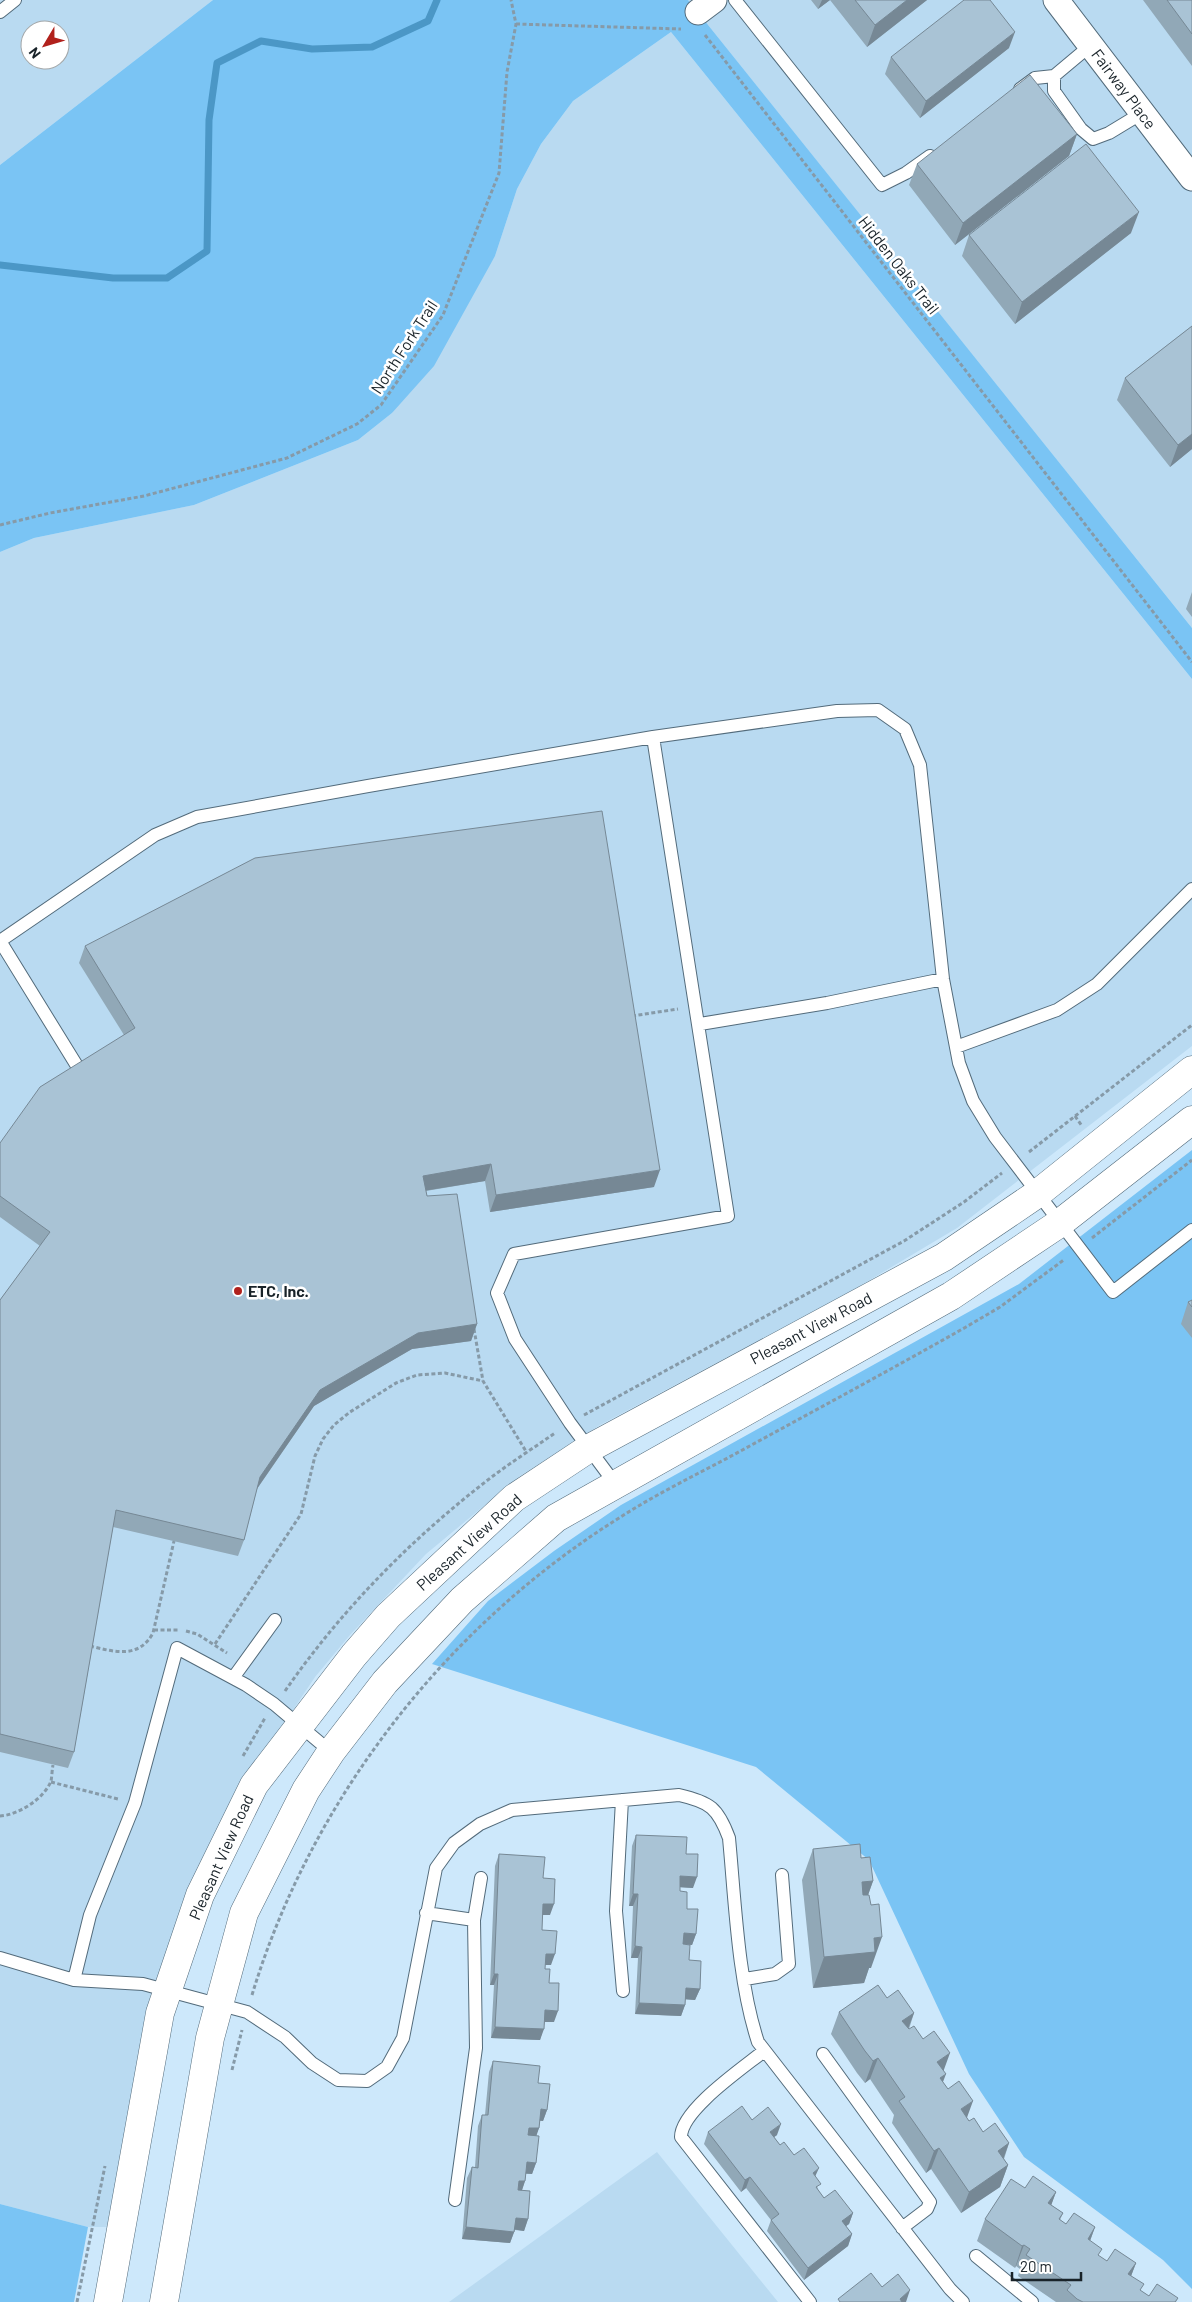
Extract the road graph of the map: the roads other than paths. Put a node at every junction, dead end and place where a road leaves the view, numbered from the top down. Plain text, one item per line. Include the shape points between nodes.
1 (15, 0) edge
2 (735, 0) edge
3 (1056, 0) edge
4 (0, 12) edge
5 (1090, 45) junction
6 (1054, 76) junction
7 (1011, 96) edge
8 (1142, 113) junction
9 (938, 150) edge
10 (1192, 178) edge
11 (653, 738) junction
12 (1192, 889) edge
13 (0, 941) edge
14 (943, 979) junction
15 (700, 1024) junction
16 (956, 1047) junction
17 (1192, 1070) edge
18 (82, 1074) edge
19 (1192, 1120) edge
20 (1037, 1194) junction
21 (1060, 1223) junction
22 (1192, 1230) edge
23 (588, 1449) junction
24 (616, 1485) junction
25 (275, 1620) dead end
26 (232, 1678) junction
27 (299, 1726) junction
28 (331, 1752) junction
29 (622, 1800) junction
30 (782, 1875) dead end
31 (481, 1878) dead end
32 (426, 1913) junction
33 (474, 1920) junction
34 (0, 1958) edge
35 (744, 1979) junction
36 (74, 1980) junction
37 (168, 1991) junction
38 (622, 1991) dead end
39 (219, 2005) junction
40 (764, 2051) junction
41 (823, 2054) dead end
42 (455, 2200) dead end
43 (902, 2228) junction
44 (976, 2256) dead end
45 (108, 2302) edge
46 (164, 2302) edge
47 (810, 2302) edge
48 (963, 2302) edge
49 (1032, 2302) edge

1 - 4 lane
2 - 9 lane via 882,185 906,173
3 - 5 street, Fairway Place
5 - 6 lane
5 - 8 street, Fairway Place
6 - 7 lane via 1035,78
6 - 8 lane via 1054,91 1080,129 1093,139
8 - 10 street, Fairway Place
11 - 13 lane via 197,817 155,836
11 - 14 lane via 837,711 878,710 905,728 920,765
11 - 15 lane
12 - 16 lane via 1096,984 1057,1010
13 - 18 lane
14 - 15 lane
14 - 16 lane
15 - 23 lane via 728,1216 514,1254 497,1293 515,1339
16 - 20 lane via 974,1101 995,1137
17 - 20 street, Pleasant View Road
19 - 21 street
20 - 21 lane
20 - 23 street, Pleasant View Road via 944,1257
21 - 22 lane via 1112,1292
21 - 24 street via 952,1296
23 - 24 lane
23 - 27 street, Pleasant View Road via 514,1498 388,1616
24 - 28 street via 556,1518 462,1600 385,1682
25 - 26 lane
26 - 27 lane via 274,1704
26 - 36 lane via 177,1648 135,1803 90,1915
27 - 28 lane
27 - 37 street, Pleasant View Road via 254,1785 200,1895
28 - 39 street via 306,1790 244,1913
29 - 32 lane via 512,1810 480,1824 454,1843 436,1868
29 - 35 lane via 679,1795 702,1800 722,1817 729,1838
29 - 38 lane via 616,1911
30 - 35 lane via 789,1964 775,1974
31 - 33 lane
32 - 33 lane
32 - 39 lane via 403,2038 387,2067 367,2081 338,2080 312,2063 286,2038 247,2012
33 - 42 lane via 476,2048
34 - 36 lane
35 - 40 lane via 751,2021
36 - 37 lane via 143,1984
37 - 39 lane
37 - 45 street, Pleasant View Road via 160,2013
39 - 46 street via 208,2047
40 - 43 lane
40 - 47 lane via 693,2110 681,2128 682,2137
41 - 43 lane via 930,2202 927,2209
43 - 48 lane
44 - 49 lane

